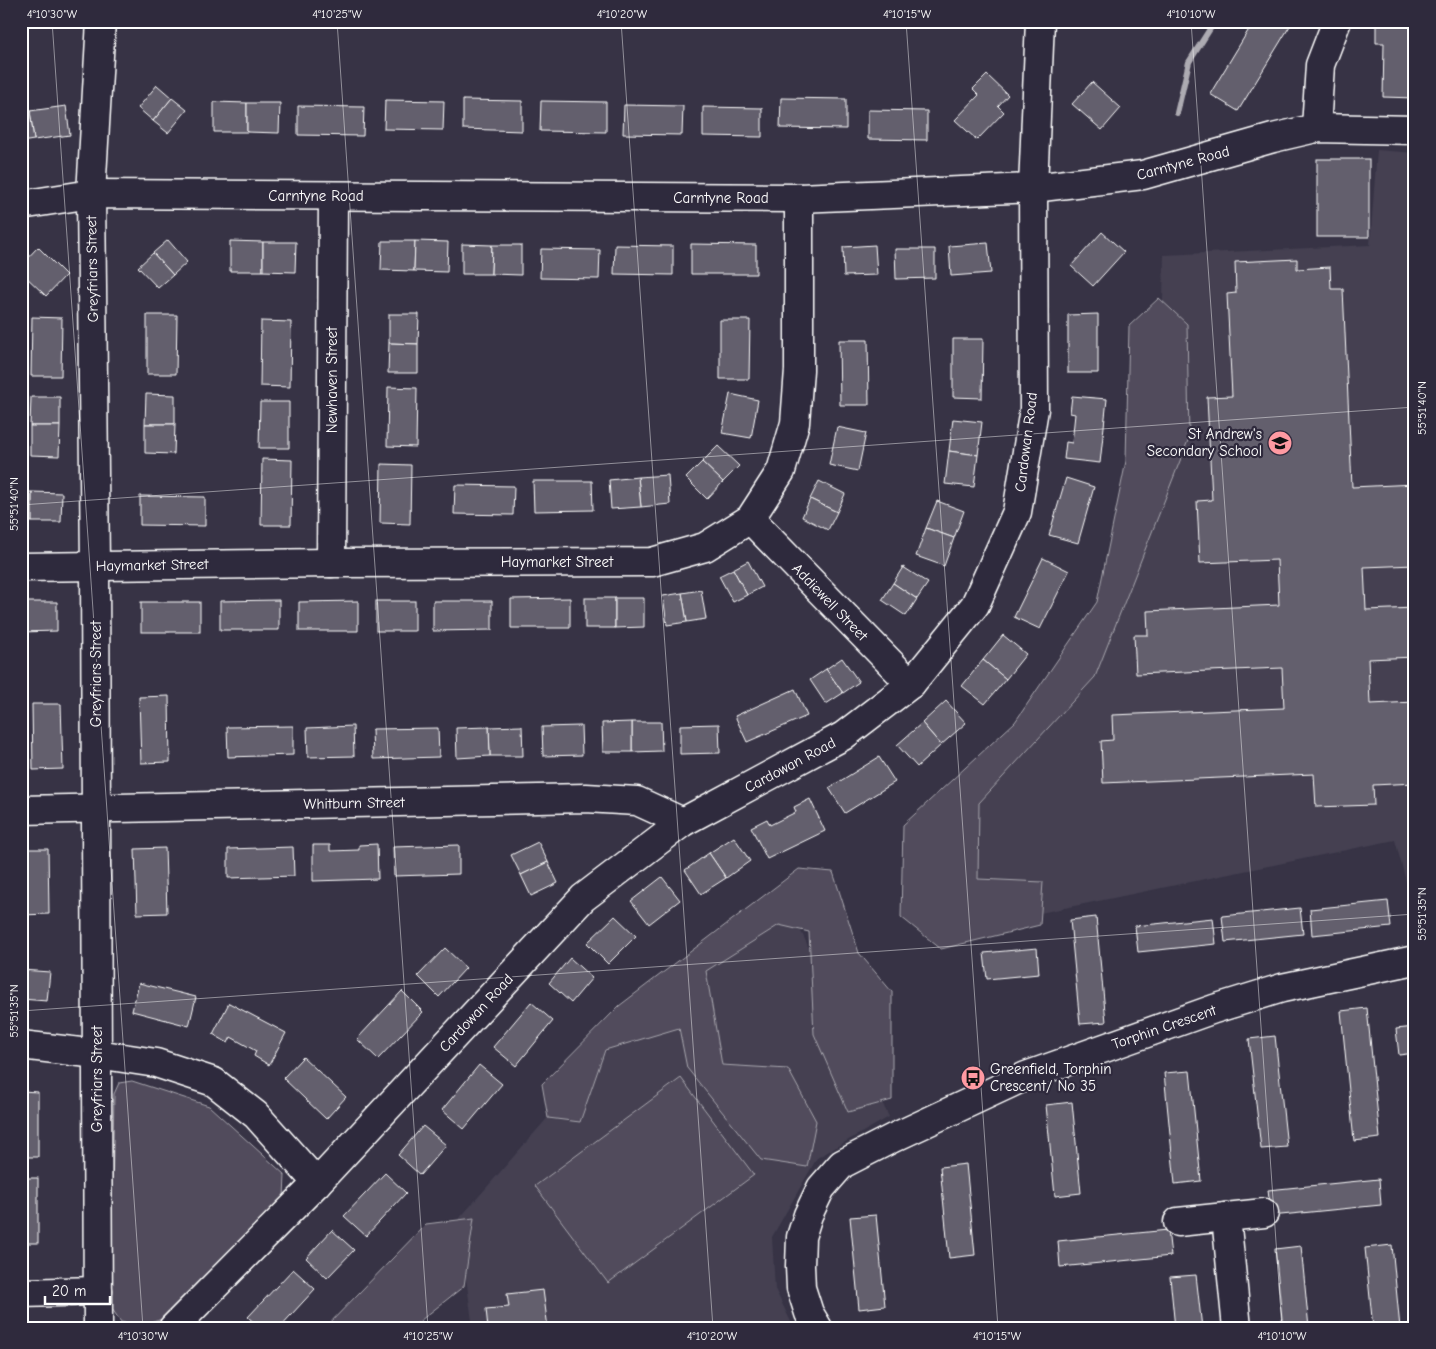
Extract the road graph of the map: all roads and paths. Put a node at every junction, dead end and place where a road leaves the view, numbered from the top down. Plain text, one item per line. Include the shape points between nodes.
1 (101, 21) edge
2 (1040, 21) edge
3 (1336, 21) edge
4 (1316, 128) junction
5 (1415, 130) edge
6 (1033, 188) junction
7 (91, 194) junction
8 (333, 196) junction
9 (800, 198) junction
10 (21, 205) edge
11 (750, 520) junction
12 (331, 563) junction
13 (95, 566) junction
14 (21, 567) edge
15 (911, 684) junction
16 (96, 809) junction
17 (21, 810) edge
18 (683, 822) junction
19 (1415, 960) edge
20 (21, 1045) edge
21 (97, 1054) junction
22 (317, 1183) junction
23 (1264, 1212) dead end
24 (1226, 1217) junction
25 (1178, 1222) dead end
26 (98, 1292) junction
27 (21, 1293) edge
28 (98, 1328) edge
29 (173, 1328) edge
30 (818, 1328) edge
31 (1237, 1328) edge

1 - 7 street, Greyfriars Street
2 - 6 street, Cardowan Road
3 - 4 street via 1320,65
4 - 5 street, Carntyne Road
4 - 6 street, Carntyne Road via 1143,175
6 - 9 street, Carntyne Road
6 - 15 street, Cardowan Road via 1034,409 1017,512 975,605
7 - 8 street, Carntyne Road
7 - 10 street, Carntyne Road
7 - 13 street, Greyfriars Street
8 - 9 street, Carntyne Road
8 - 12 street, Newhaven Street
9 - 11 street, Haymarket Street via 799,370 795,423 781,471
11 - 12 street, Haymarket Street via 705,547 652,562
11 - 15 street, Addiewell Street
12 - 13 street, Haymarket Street
13 - 14 street, Haymarket Street
13 - 16 street, Greyfriars Street
15 - 18 street, Cardowan Road via 844,736
16 - 17 street, Whitburn Street
16 - 18 street, Whitburn Street via 586,798 637,801
16 - 21 street, Greyfriars Street
18 - 22 street, Cardowan Road via 583,898
19 - 30 street, Torphin Crescent via 1282,988 1214,1009 1026,1076 842,1164 821,1188 801,1237 802,1288 809,1313
20 - 21 street
21 - 22 street via 156,1063 214,1082 256,1115
21 - 26 street, Greyfriars Street
22 - 29 street, Cardowan Road
23 - 24 street
24 - 25 street
24 - 31 street
26 - 27 street
26 - 28 street, Greyfriars Street

